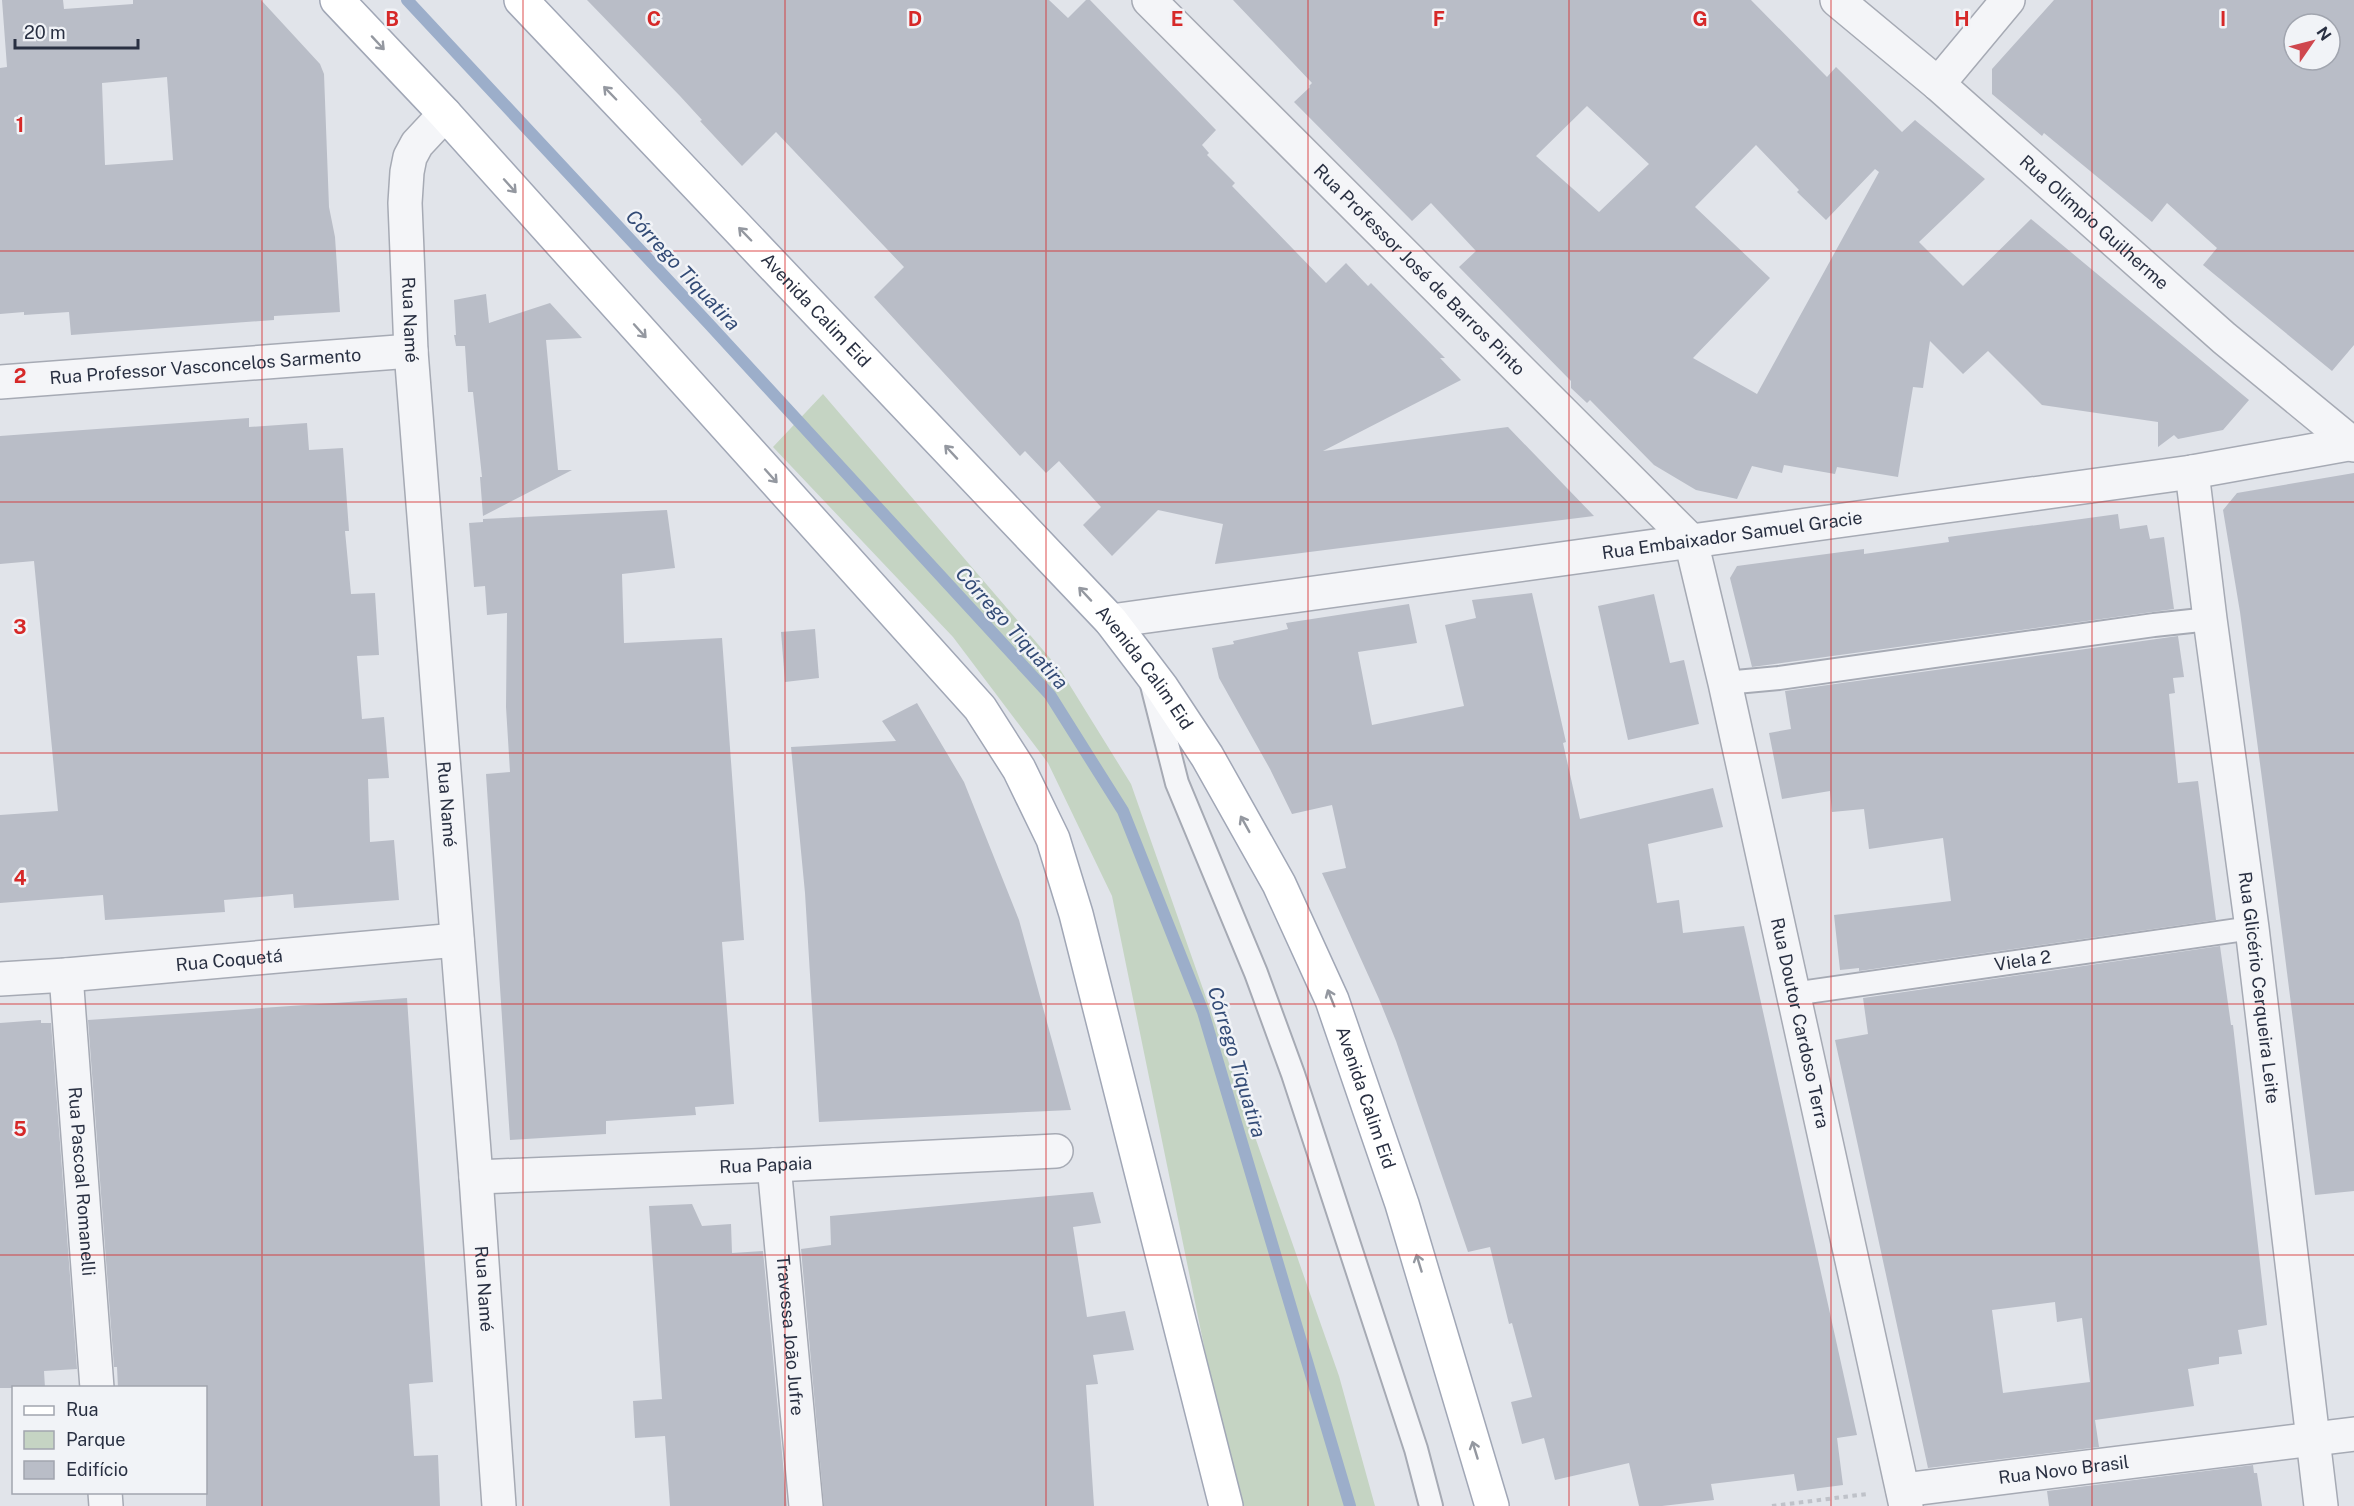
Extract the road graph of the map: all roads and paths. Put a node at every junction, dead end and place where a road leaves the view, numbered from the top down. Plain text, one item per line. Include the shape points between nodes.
1 (337, 0) edge
2 (521, 0) edge
3 (1149, 0) edge
4 (1837, 0) edge
5 (2008, 0) edge
6 (1938, 84) junction
7 (445, 114) junction
8 (411, 351) junction
9 (0, 382) edge
10 (2353, 444) edge
11 (2192, 472) junction
12 (1691, 541) junction
13 (2210, 619) junction
14 (1110, 621) junction
15 (1148, 669) junction
16 (1725, 683) junction
17 (2252, 928) junction
18 (457, 940) junction
19 (66, 975) junction
20 (0, 980) edge
21 (1793, 994) junction
22 (1056, 1150) dead end
23 (774, 1165) junction
24 (476, 1177) junction
25 (97, 1386) edge
26 (2354, 1434) edge
27 (2311, 1439) junction
28 (1904, 1498) edge
29 (499, 1506) edge
30 (806, 1506) edge
31 (1226, 1506) edge
32 (1431, 1506) edge
33 (1492, 1506) edge
34 (1772, 1506) edge
35 (2321, 1506) edge

1 -> 7 main road
14 -> 2 main road, Avenida Calim Eid
3 - 12 street, Rua Professor José de Barros Pinto
4 - 6 street, Rua Olímpio Guilherme
5 - 6 street
6 - 10 street, Rua Olímpio Guilherme via 2224,338
7 - 8 street, Rua Namé via 417,144 407,172
7 -> 31 main road via 980,708 1019,770 1053,838 1076,914
8 - 9 street, Rua Professor Vasconcelos Sarmento
8 - 18 street, Rua Namé
10 - 11 street, Rua Embaixador Samuel Gracie
11 - 12 street, Rua Embaixador Samuel Gracie
11 - 13 street, Rua Glicério Cerqueira Leite
12 - 14 street, Rua Embaixador Samuel Gracie
12 - 16 street, Rua Doutor Cardoso Terra
13 - 16 lane
13 - 17 street, Rua Glicério Cerqueira Leite
14 - 15 main road, Avenida Calim Eid
15 - 32 lane via 1177,783 1256,973 1293,1074 1416,1449
33 -> 15 main road, Avenida Calim Eid via 1402,1204 1332,1000 1279,884 1213,765
16 - 21 street, Rua Doutor Cardoso Terra
17 - 21 lane, Viela 2
17 - 27 street, Rua Glicério Cerqueira Leite
18 - 19 street, Rua Coquetá
18 - 24 street, Rua Namé
19 - 20 street, Rua Coquetá
19 - 25 street, Rua Pascoal Romanelli
21 - 28 street, Rua Doutor Cardoso Terra
22 - 23 street, Rua Papaia
23 - 24 street, Rua Papaia
23 - 30 street, Travessa João Jufre
24 - 29 street, Rua Namé
26 - 27 street, Rua Novo Brasil
27 - 28 street, Rua Novo Brasil
27 - 35 street, Rua Glicério Cerqueira Leite
28 - 34 path

